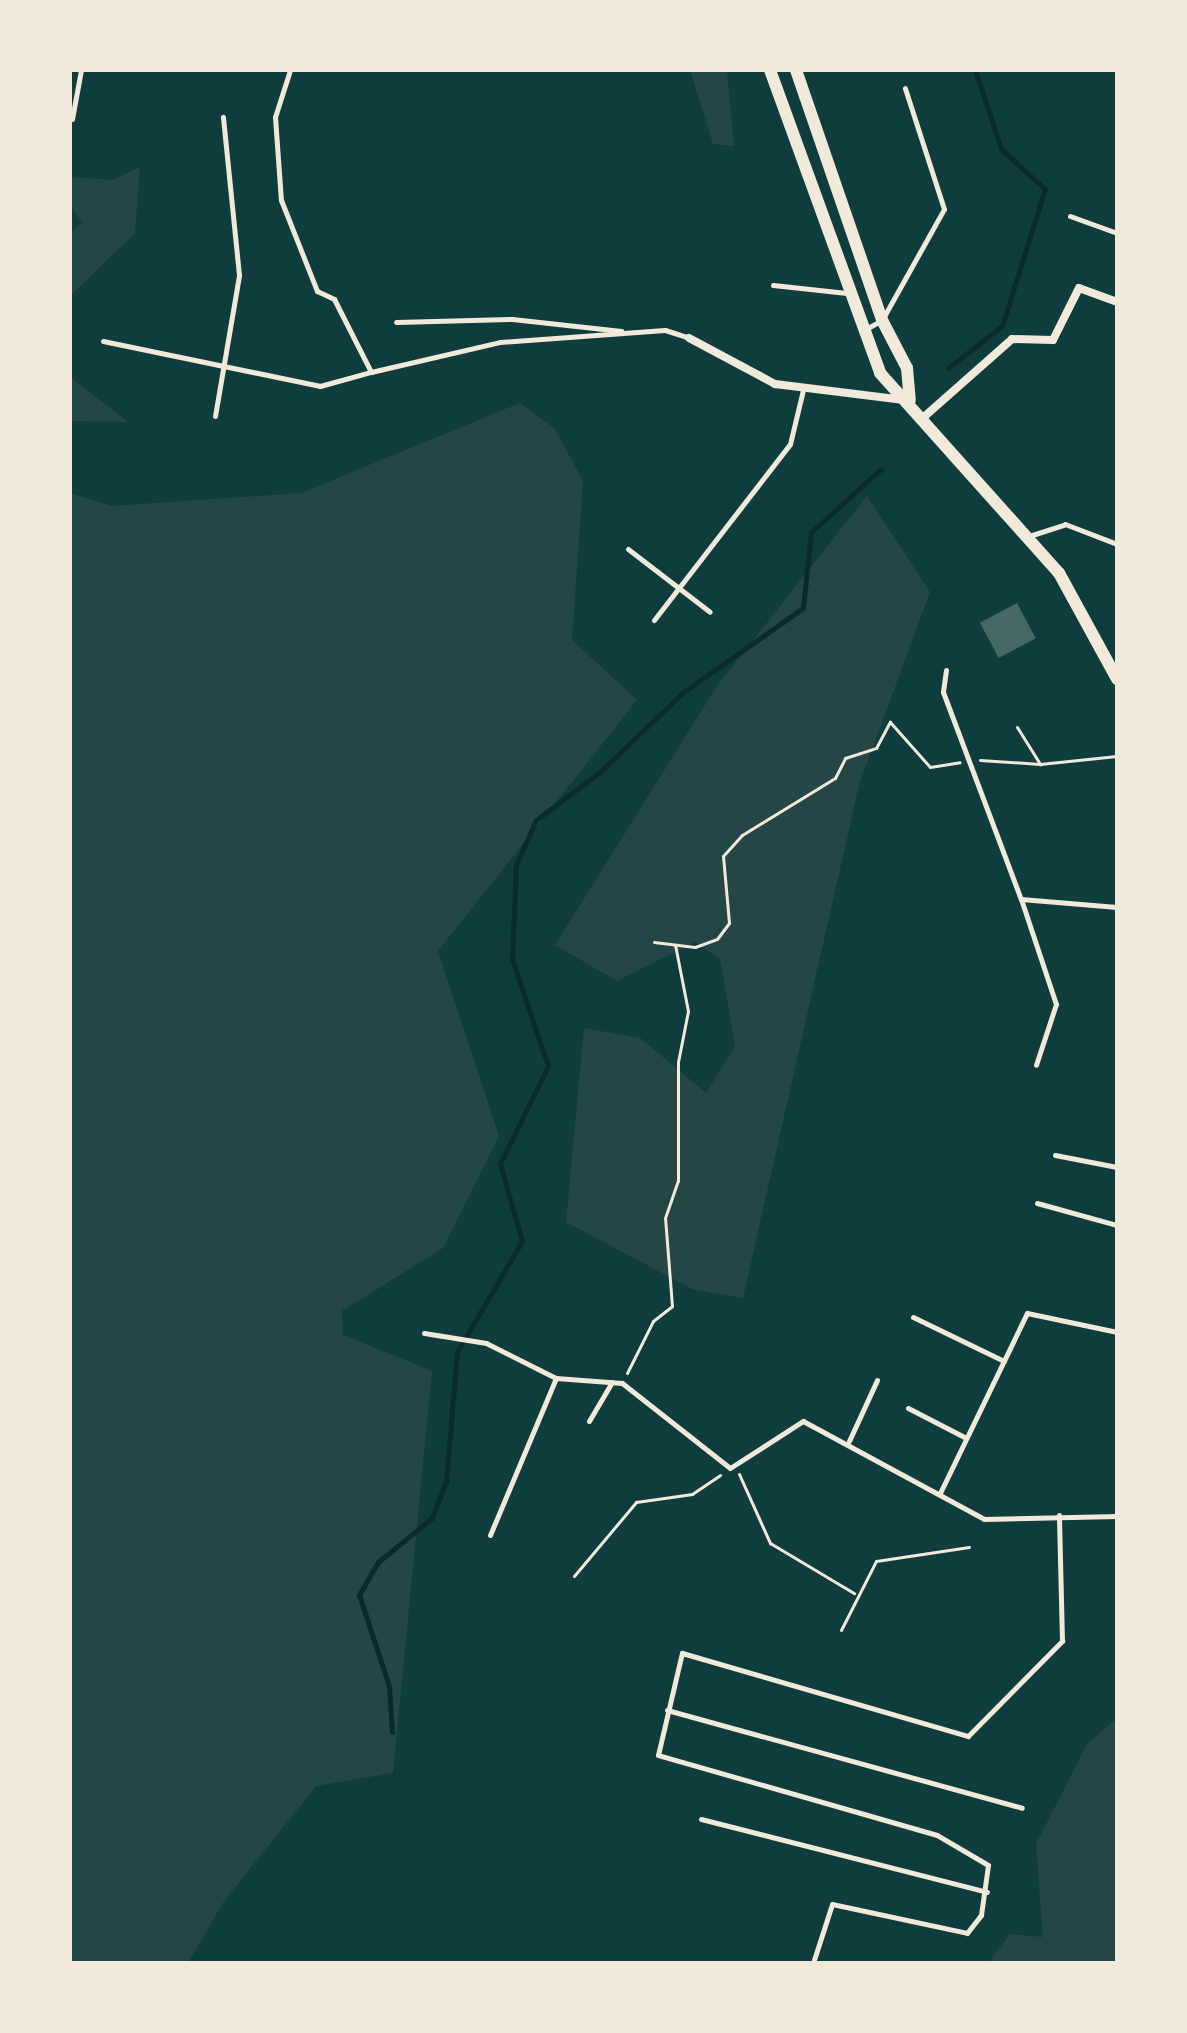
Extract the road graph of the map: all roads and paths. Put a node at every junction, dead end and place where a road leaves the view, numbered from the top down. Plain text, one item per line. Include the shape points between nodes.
1 (81, 70) edge
2 (290, 70) edge
3 (770, 70) edge
4 (796, 70) edge
5 (905, 88) dead end
6 (223, 117) dead end
7 (72, 119) edge
8 (1070, 216) dead end
9 (1117, 233) edge
10 (773, 285) dead end
11 (847, 293) junction
12 (1117, 302) edge
13 (882, 320) junction
14 (396, 322) dead end
15 (862, 331) junction
16 (627, 332) junction
17 (689, 338) joint
18 (103, 341) dead end
19 (224, 369) junction
20 (371, 372) junction
21 (803, 390) junction
22 (910, 400) junction
23 (215, 416) dead end
24 (925, 416) junction
25 (1029, 536) junction
26 (1117, 544) edge
27 (628, 549) dead end
28 (678, 590) junction
29 (710, 612) dead end
30 (654, 620) dead end
31 (946, 670) dead end
32 (1117, 679) edge
33 (1017, 727) dead end
34 (1117, 756) edge
35 (969, 760) junction
36 (1040, 764) junction
37 (1021, 899) junction
38 (1117, 907) edge
39 (654, 942) dead end
40 (675, 945) junction
41 (1036, 1065) dead end
42 (1055, 1155) dead end
43 (1117, 1167) edge
44 (1037, 1203) dead end
45 (1117, 1225) edge
46 (913, 1317) dead end
47 (1117, 1332) edge
48 (424, 1333) dead end
49 (1004, 1361) junction
50 (556, 1378) junction
51 (877, 1380) dead end
52 (612, 1382) junction
53 (622, 1383) junction
54 (908, 1408) dead end
55 (589, 1421) dead end
56 (966, 1438) junction
57 (849, 1441) junction
58 (730, 1468) junction
59 (940, 1493) junction
60 (1059, 1515) junction
61 (1117, 1516) edge
62 (490, 1535) dead end
63 (969, 1547) dead end
64 (574, 1576) dead end
65 (854, 1593) junction
66 (841, 1630) dead end
67 (667, 1710) junction
68 (1022, 1808) dead end
69 (701, 1819) dead end
70 (987, 1892) junction
71 (813, 1963) edge

1 - 7 lane
2 - 20 lane via 275,117 281,200 317,291 334,299
3 - 11 street
4 - 13 street
5 - 13 lane via 944,209
6 - 19 lane via 239,275
8 - 9 lane
10 - 11 lane
11 - 15 street
12 - 24 street via 1079,288 1053,340 1012,339
13 - 15 lane
13 - 22 street via 907,368
14 - 16 lane via 583,322
15 - 22 street via 880,373
16 - 17 lane via 665,330
16 - 20 lane via 500,342
17 - 21 street via 775,384
18 - 19 lane
19 - 20 lane via 320,386
19 - 23 lane
21 - 22 street
21 - 28 lane via 790,444
22 - 24 street
24 - 25 street
25 - 26 lane via 1065,524
25 - 32 street via 1059,573
27 - 28 lane
28 - 29 lane
28 - 30 lane
31 - 35 lane via 943,692
33 - 36 path
34 - 36 path
35 - 36 path
35 - 37 lane
35 - 40 path via 930,767 890,722 876,748 845,758 835,778 742,835 723,856 729,923 717,939
37 - 38 lane
37 - 41 lane via 1056,1004
39 - 40 path
40 - 53 path via 688,1011 678,1062 678,1181 665,1218 672,1306 653,1321
42 - 43 lane
44 - 45 lane
46 - 49 lane
47 - 49 lane via 1027,1313
48 - 50 lane via 486,1343
49 - 56 lane
50 - 52 lane
50 - 62 lane
51 - 57 lane
52 - 53 lane
52 - 55 lane
53 - 58 lane
54 - 56 lane
56 - 59 lane
57 - 58 lane via 803,1421
57 - 59 lane
58 - 64 path via 692,1494 636,1502
58 - 65 path via 746,1479 758,1530 770,1543
59 - 60 lane via 984,1519
60 - 61 lane
60 - 67 lane via 1062,1641 968,1736 682,1653
63 - 65 path via 876,1561
65 - 66 path
67 - 68 lane
67 - 70 lane via 658,1755 937,1835 988,1865
69 - 70 lane
70 - 71 lane via 967,1933 832,1904

